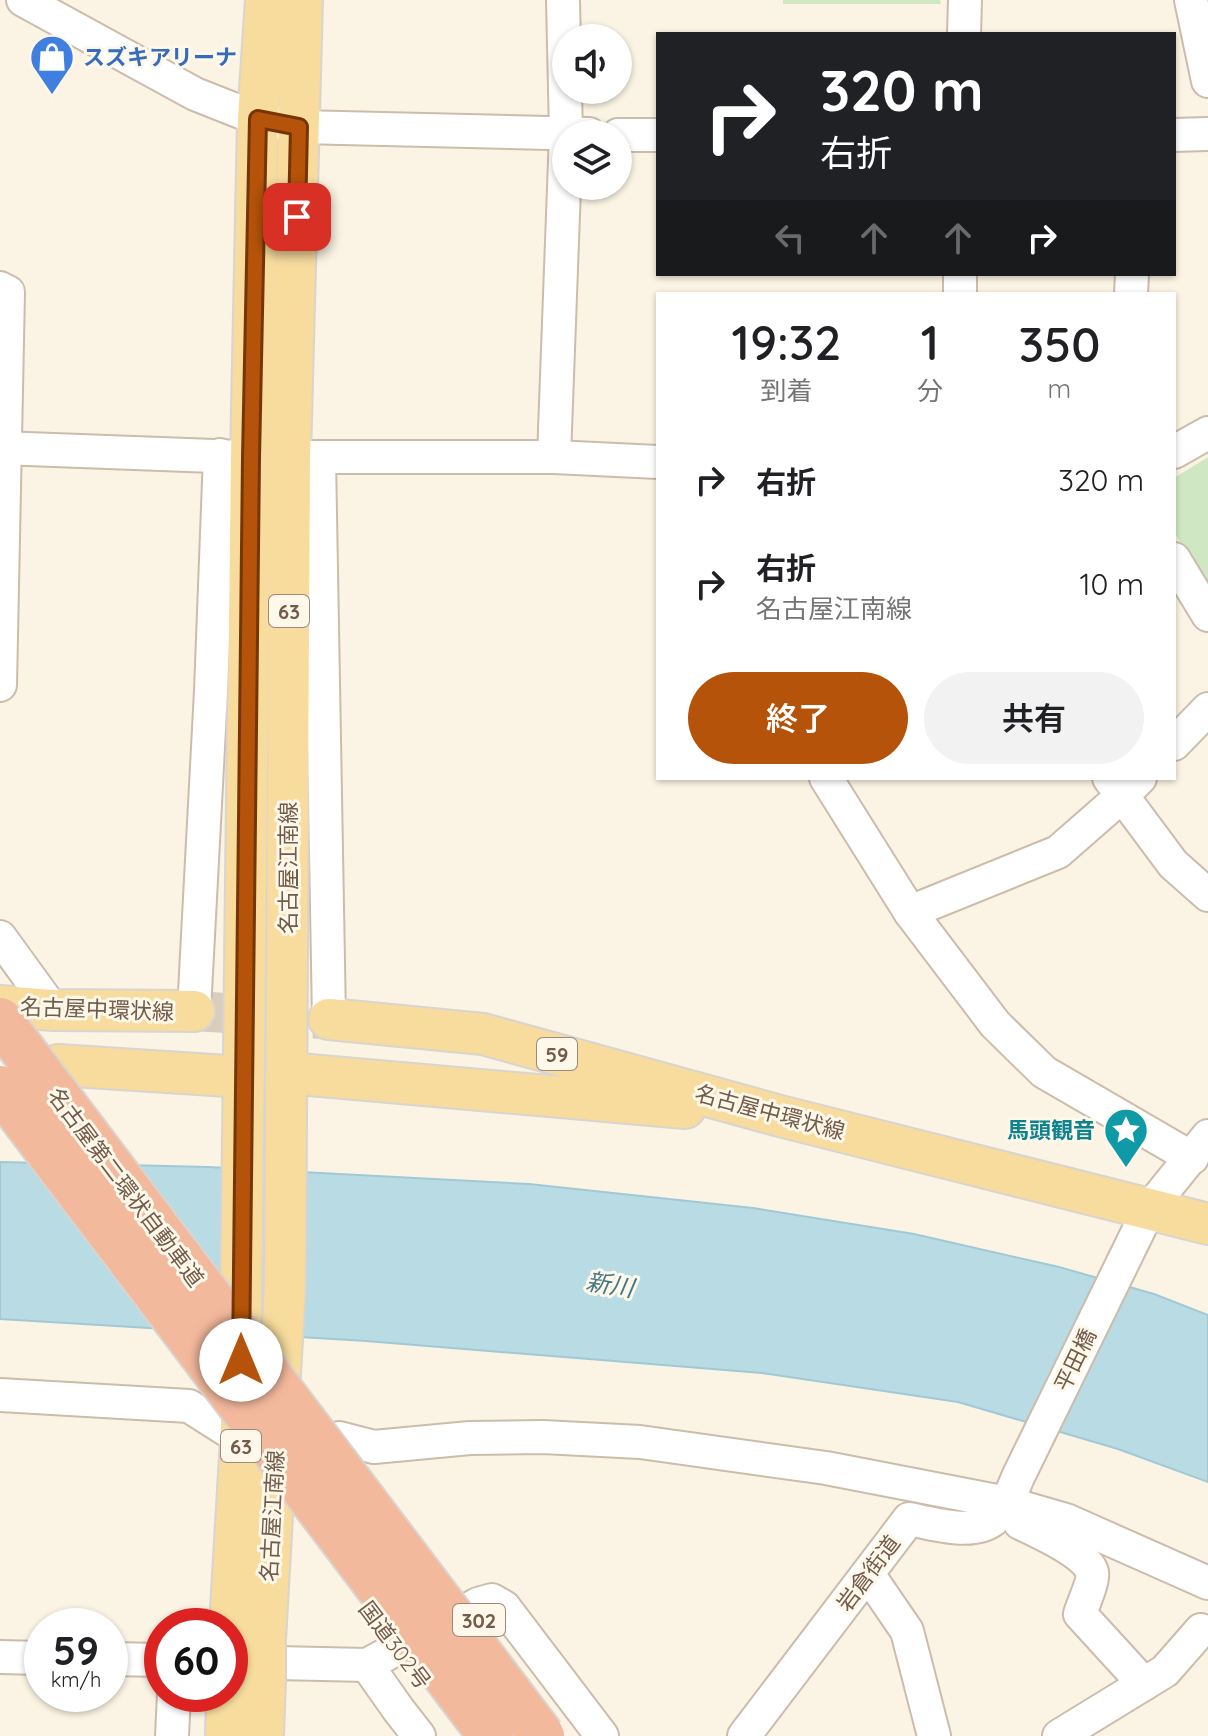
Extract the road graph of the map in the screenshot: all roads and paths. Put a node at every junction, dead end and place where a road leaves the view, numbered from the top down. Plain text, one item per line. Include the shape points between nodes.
1 (23, 0) edge
2 (266, 0) edge
3 (302, 0) edge
4 (563, 0) edge
5 (965, 0) edge
6 (1191, 0) edge
7 (964, 32) edge
8 (1208, 81) edge
9 (258, 119) junction
10 (566, 120) edge
11 (299, 127) junction
12 (552, 134) edge
13 (1208, 134) edge
14 (632, 135) edge
15 (656, 135) edge
16 (1176, 135) edge
17 (564, 200) edge
18 (0, 288) edge
19 (1208, 433) edge
20 (3, 448) edge
21 (1176, 451) edge
22 (270, 457) junction
23 (554, 457) junction
24 (656, 462) edge
25 (1176, 562) edge
26 (1208, 615) edge
27 (0, 685) edge
28 (1208, 709) edge
29 (1176, 742) edge
30 (827, 780) edge
31 (1124, 784) edge
32 (1208, 895) edge
33 (910, 912) junction
34 (0, 937) edge
35 (0, 989) edge
36 (194, 1011) joint
37 (20, 1016) edge
38 (329, 1019) joint
39 (58, 1065) dead end
40 (286, 1084) junction
41 (244, 1086) junction
42 (0, 1088) edge
43 (780, 1116) junction
44 (1200, 1147) edge
45 (1149, 1209) junction
46 (1208, 1224) edge
47 (0, 1395) edge
48 (339, 1438) dead end
49 (241, 1439) junction
50 (1008, 1498) junction
51 (391, 1504) dead end
52 (327, 1555) dead end
53 (868, 1574) junction
54 (1208, 1583) edge
55 (247, 1608) edge
56 (1201, 1630) dead end
57 (248, 1633) edge
58 (0, 1657) edge
59 (24, 1658) edge
60 (248, 1662) edge
61 (367, 1665) junction
62 (1144, 1684) junction
63 (173, 1712) edge
64 (227, 1712) edge
65 (392, 1722) edge
66 (172, 1736) edge
67 (226, 1736) edge
68 (263, 1736) edge
69 (419, 1736) edge
70 (464, 1736) edge
71 (491, 1736) edge
72 (542, 1736) edge
73 (567, 1736) edge
74 (602, 1736) edge
75 (744, 1736) edge
76 (934, 1736) edge
77 (1059, 1736) edge

1 - 9 street via 195,94
2 - 9 main road, 名古屋江南線 / 63
3 - 11 main road, 名古屋江南線 / 63
4 - 10 street
5 - 7 street
6 - 8 street
9 - 11 street
9 - 22 main road, 名古屋江南線 / 63
11 - 12 street
11 - 22 main road, 名古屋江南線 / 63
13 - 16 street
14 - 15 street
17 - 23 street
18 - 20 street via 8,292
19 - 21 street
20 - 22 street
20 - 27 street
22 - 23 street
22 - 36 street via 211,691
22 - 38 street
22 - 40 main road, 名古屋江南線 / 63
22 - 41 main road, 名古屋江南線 / 63
23 - 24 street
25 - 26 street
28 - 29 street
30 - 33 street
31 - 32 street via 1173,864
31 - 33 street via 1058,852
33 - 44 street via 995,1024 1044,1072
34 - 37 street
35 - 37 highway
36 - 37 main road, 名古屋中環状線
37 - 72 highway, 名古屋第二環状自動車道, bridge
38 - 43 main road, 名古屋中環状線 / 59 via 483,1034
39 - 41 main road
40 - 43 main road
40 - 57 main road, 名古屋江南線 / 63 via 285,1286
41 - 49 main road, 名古屋江南線 / 63
42 - 71 highway, 名古屋第二環状自動車道, bridge
43 - 45 main road, 名古屋中環状線 / 59
44 - 45 street
45 - 46 main road, 名古屋中環状線 / 59
45 - 50 street, 平田橋
47 - 49 street via 189,1406
48 - 50 street via 374,1447 470,1438 640,1442
49 - 55 main road, 名古屋江南線 / 63
50 - 53 street, 岩倉街道 via 994,1519 965,1529 909,1519
50 - 54 street
50 - 62 street via 1090,1567 1093,1575 1080,1614
51 - 73 highway, 302
52 - 70 highway, 国道302号
53 - 75 street, 岩倉街道
53 - 76 street via 907,1631
56 - 62 street via 1165,1671
57 - 68 main road, 名古屋江南線 / 63, bridge via 265,1681
58 - 59 street
60 - 61 street
61 - 65 street
61 - 74 street via 492,1600 504,1607
62 - 77 street
63 - 66 street
64 - 67 main road
65 - 69 street

